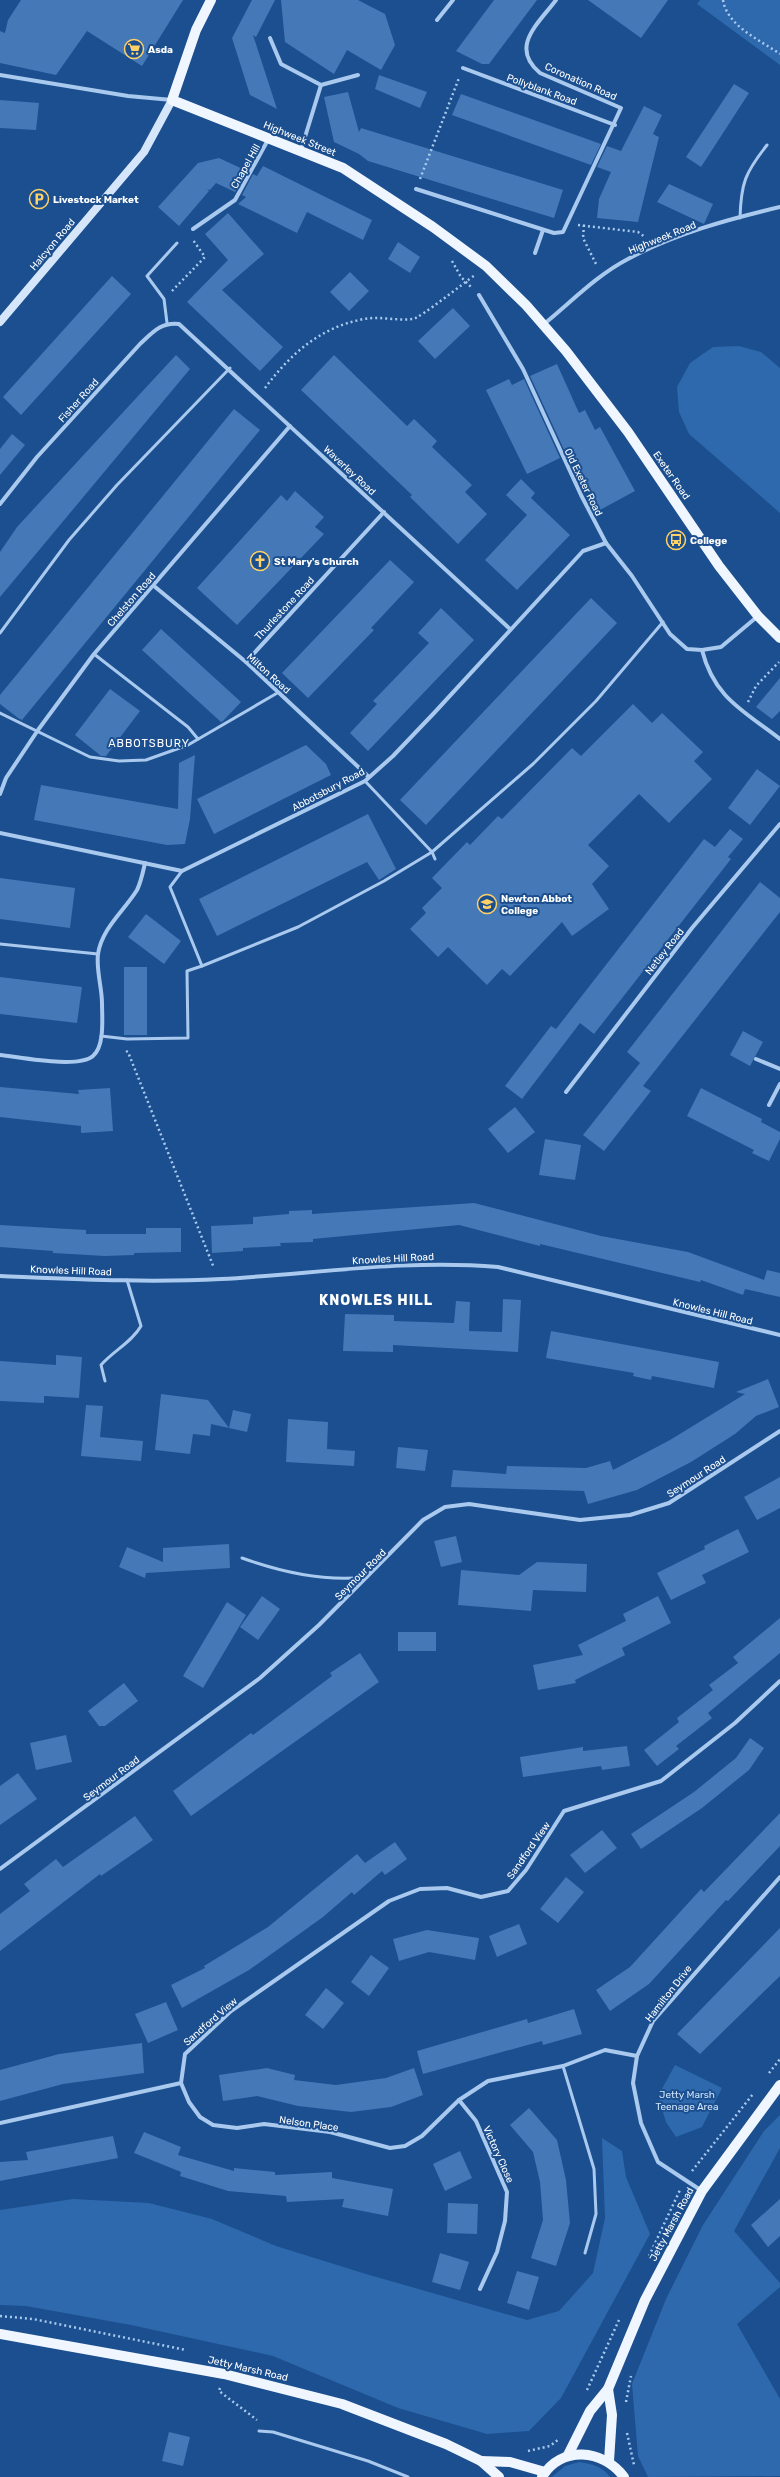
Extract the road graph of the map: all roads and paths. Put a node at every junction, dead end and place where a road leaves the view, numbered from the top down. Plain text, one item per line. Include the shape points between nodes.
1 (211, 0) edge
2 (453, 0) edge
3 (556, 0) edge
4 (723, 0) edge
5 (437, 20) dead end
6 (270, 38) dead end
7 (780, 54) edge
8 (463, 68) joint
9 (0, 75) edge
10 (358, 75) dead end
11 (321, 85) junction
12 (172, 100) junction
13 (616, 125) junction
14 (270, 138) junction
15 (767, 145) dead end
16 (300, 150) junction
17 (416, 190) joint
18 (780, 207) edge
19 (740, 218) junction
20 (194, 229) dead end
21 (543, 230) junction
22 (176, 243) dead end
23 (653, 247) junction
24 (202, 252) dead end
25 (535, 253) dead end
26 (592, 259) dead end
27 (486, 266) junction
28 (480, 295) dead end
29 (164, 299) junction
30 (0, 322) edge
31 (167, 323) junction
32 (544, 324) junction
33 (230, 368) junction
34 (258, 395) junction
35 (290, 426) junction
36 (0, 504) edge
37 (384, 512) junction
38 (606, 543) junction
39 (154, 586) junction
40 (758, 616) junction
41 (663, 622) junction
42 (510, 629) junction
43 (0, 633) edge
44 (780, 638) edge
45 (702, 650) junction
46 (94, 654) junction
47 (246, 662) junction
48 (779, 662) edge
49 (279, 692) junction
50 (743, 711) junction
51 (0, 713) edge
52 (38, 730) junction
53 (198, 739) junction
54 (780, 739) edge
55 (370, 777) junction
56 (364, 781) junction
57 (0, 794) edge
58 (780, 824) edge
59 (0, 833) edge
60 (432, 852) junction
61 (435, 859) dead end
62 (145, 863) junction
63 (182, 872) junction
64 (0, 944) edge
65 (98, 954) junction
66 (202, 966) junction
67 (101, 1036) junction
68 (124, 1049) dead end
69 (0, 1055) edge
70 (756, 1059) dead end
71 (780, 1070) edge
72 (780, 1084) edge
73 (566, 1092) dead end
74 (769, 1105) dead end
75 (0, 1276) edge
76 (220, 1279) junction
77 (127, 1280) junction
78 (780, 1335) edge
79 (105, 1382) dead end
80 (780, 1431) edge
81 (242, 1558) dead end
82 (368, 1577) junction
83 (780, 1681) edge
84 (0, 1869) edge
85 (780, 1877) edge
86 (637, 2056) junction
87 (780, 2060) edge
88 (563, 2066) junction
89 (766, 2077) dead end
90 (181, 2083) junction
91 (780, 2085) edge
92 (756, 2089) dead end
93 (460, 2100) junction
94 (0, 2123) edge
95 (684, 2181) junction
96 (702, 2191) junction
97 (585, 2253) dead end
98 (648, 2259) dead end
99 (480, 2289) dead end
100 (622, 2314) dead end
101 (0, 2334) edge
102 (224, 2374) junction
103 (631, 2374) dead end
104 (608, 2389) junction
105 (585, 2394) dead end
106 (626, 2404) dead end
107 (626, 2427) dead end
108 (260, 2431) dead end
109 (273, 2432) junction
110 (563, 2433) dead end
111 (523, 2452) dead end
112 (568, 2455) junction
113 (481, 2461) junction
114 (609, 2461) junction
115 (636, 2473) dead end
116 (543, 2475) edge
117 (408, 2477) edge
118 (499, 2477) edge
119 (624, 2477) edge

1 - 12 main road via 199,22
2 - 5 street
3 - 13 street, Coronation Road via 528,38 526,51 530,64 540,73 621,108
4 - 7 path via 725,11 735,22
6 - 11 street via 281,64
8 - 13 street, Pollyblank Road
8 - 17 path
9 - 12 street, Highweek Street via 128,96
10 - 11 street
11 - 16 street
12 - 14 main road, Highweek Street
12 - 30 main road, Halcyon Road via 144,152
13 - 21 street, Coronation Road via 568,225 563,232
14 - 16 main road, Highweek Street
14 - 20 street, Chapel Hill via 235,200
15 - 19 lane via 753,162 743,182
16 - 27 main road, Highweek Street via 343,168 433,227
17 - 21 street
18 - 19 street, Highweek Road
19 - 23 street, Highweek Road
21 - 25 street
22 - 29 lane via 147,276
23 - 26 path via 638,232 584,225 583,238
23 - 32 street, Highweek Road via 603,274
24 - 29 path via 205,257
27 - 32 main road, Highweek Street
27 - 34 path via 414,319 365,318 325,331 306,343
28 - 38 street, Old Exeter Road via 523,369
29 - 31 lane
31 - 33 street, Waverley Road via 179,324
31 - 36 street, Fisher Road via 157,328 140,344 37,457
32 - 40 main road, Exeter Road via 628,432 719,566
33 - 34 street, Waverley Road
33 - 43 lane via 117,485 69,540
34 - 35 street, Waverley Road
35 - 37 street, Waverley Road
35 - 39 street, Chelston Road
37 - 42 street, Waverley Road
37 - 47 street, Thurlestone Road
38 - 41 street, Old Exeter Road
38 - 42 street, Abbotsbury Road via 584,551
39 - 46 street, Chelston Road
39 - 47 street, Milton Road
40 - 44 main road, Exeter Road
40 - 45 street, Old Exeter Road via 721,647
41 - 45 street, Old Exeter Road via 670,634 687,649
41 - 60 lane via 596,700 533,764
42 - 55 street, Abbotsbury Road via 435,712
45 - 50 street via 714,682 727,698
46 - 52 street, Chelston Road
46 - 53 lane via 188,727
47 - 49 street, Milton Road
48 - 50 path via 756,686
49 - 53 lane
49 - 55 street, Milton Road
50 - 54 street
51 - 52 lane
52 - 53 lane via 90,757 119,761 146,760
52 - 57 street, Chelston Road via 6,778
55 - 56 street, Abbotsbury Road
56 - 60 lane
56 - 63 street, Abbotsbury Road
58 - 73 street, Netley Road via 692,928
59 - 62 street
60 - 61 lane
60 - 66 lane via 384,882 298,927
62 - 63 street
62 - 65 street via 138,889 110,923
63 - 66 lane via 170,887
64 - 65 lane
65 - 67 street via 102,1003
66 - 67 lane via 187,970 188,1038 127,1039
67 - 69 street via 100,1045 94,1056 82,1061
68 - 76 path via 128,1052
70 - 71 street
72 - 74 street
75 - 77 street, Knowles Hill Road
76 - 77 street, Knowles Hill Road
76 - 78 street, Knowles Hill Road via 396,1265 460,1264 498,1267
77 - 79 lane via 140,1326 136,1333 112,1352 101,1365
80 - 82 street, Seymour Road via 669,1504 630,1515 580,1520 470,1504 444,1507 423,1520
81 - 82 lane via 273,1569 336,1579
82 - 84 street, Seymour Road via 260,1678
83 - 90 street, Sandford View via 735,1723 661,1781 564,1811 526,1870 508,1891 481,1897 447,1888 420,1889 389,1901 232,2011 185,2054
85 - 86 street, Hamilton Drive via 653,2021
86 - 88 street, Nelson Place via 605,2050
86 - 95 street, Hamilton Drive via 633,2083 641,2124 658,2162
87 - 89 path
88 - 93 street, Nelson Place via 488,2081
88 - 97 lane via 594,2169 596,2214
90 - 93 street, Nelson Place via 189,2102 200,2117 213,2125 237,2128 264,2124 330,2132 390,2148 405,2146 422,2136
90 - 94 street
91 - 96 main road, Jetty Marsh Road
92 - 95 path
93 - 99 street, Victory Close via 479,2127 507,2192 505,2221 497,2252
95 - 96 street, Hamilton Drive
95 - 98 path
96 - 104 main road, Jetty Marsh Road via 645,2300
100 - 105 path
101 - 102 main road, Jetty Marsh Road
102 - 109 path via 219,2392
102 - 113 main road, Jetty Marsh Road via 342,2404 446,2444
103 - 106 path
104 - 112 main road, Jetty Marsh Road via 590,2411
104 - 114 main road via 612,2415
107 - 115 path
108 - 109 lane
109 - 117 lane via 368,2461
110 - 111 path via 550,2446
112 - 114 main road via 589,2454
112 - 116 main road via 555,2462
113 - 116 main road, Jetty Marsh Road via 510,2462
113 - 118 main road, Jetty Marsh Road
114 - 119 main road

